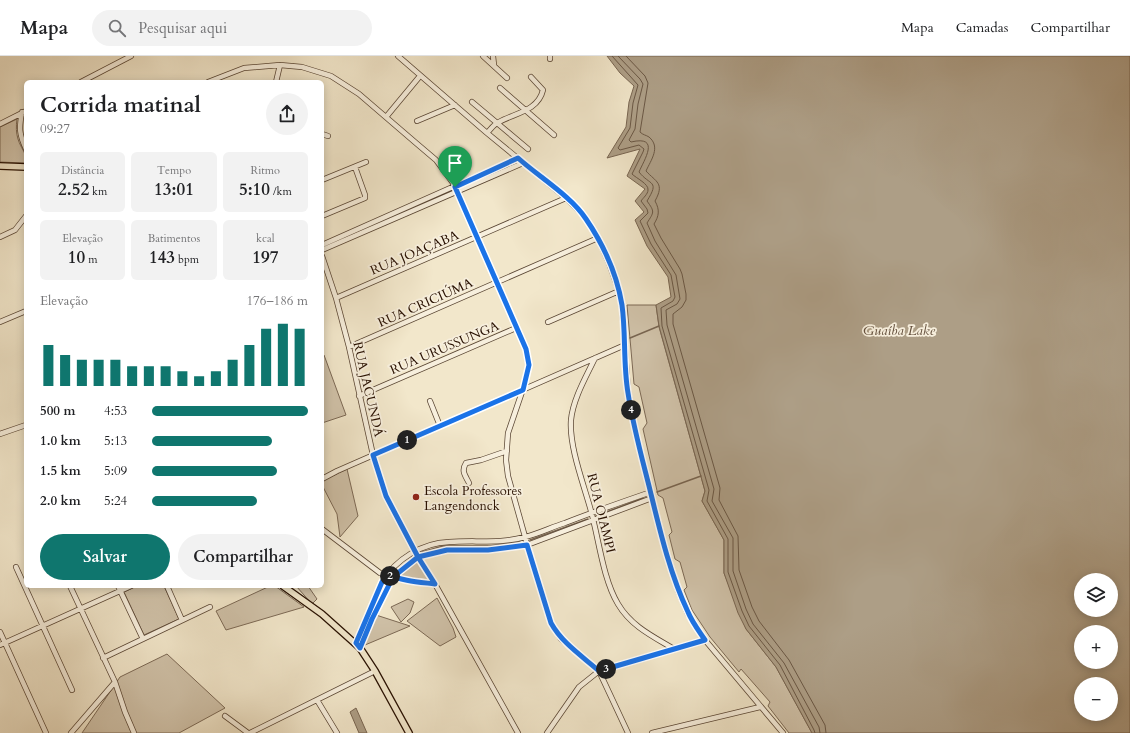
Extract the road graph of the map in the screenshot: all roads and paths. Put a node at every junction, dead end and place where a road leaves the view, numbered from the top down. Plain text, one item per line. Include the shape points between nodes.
1 (131, 56) edge
2 (398, 56) edge
3 (483, 56) edge
4 (493, 56) edge
5 (280, 65) junction
6 (494, 65) junction
7 (420, 76) junction
8 (531, 77) dead end
9 (507, 78) dead end
10 (85, 80) edge
11 (213, 80) edge
12 (276, 80) edge
13 (500, 88) dead end
14 (472, 102) dead end
15 (455, 105) junction
16 (526, 110) junction
17 (24, 112) edge
18 (386, 117) junction
19 (417, 121) dead end
20 (497, 123) junction
21 (0, 124) edge
22 (487, 133) junction
23 (324, 135) edge
24 (554, 135) dead end
25 (328, 136) dead end
26 (24, 144) edge
27 (528, 149) dead end
28 (518, 158) junction
29 (366, 162) dead end
30 (523, 163) junction
31 (0, 166) edge
32 (24, 167) edge
33 (355, 167) junction
34 (324, 179) edge
35 (455, 187) junction
36 (458, 192) junction
37 (566, 198) junction
38 (396, 212) junction
39 (324, 215) edge
40 (398, 218) junction
41 (24, 219) edge
42 (364, 229) junction
43 (0, 237) edge
44 (477, 237) junction
45 (598, 238) junction
46 (324, 244) edge
47 (324, 249) edge
48 (324, 269) edge
49 (496, 283) junction
50 (619, 291) junction
51 (336, 298) junction
52 (24, 312) edge
53 (0, 322) edge
54 (548, 322) dead end
55 (516, 328) junction
56 (625, 344) junction
57 (349, 347) junction
58 (595, 358) junction
59 (523, 390) junction
60 (359, 396) junction
61 (430, 401) dead end
62 (24, 426) edge
63 (440, 426) junction
64 (0, 434) edge
65 (507, 451) junction
66 (373, 455) junction
67 (324, 478) edge
68 (469, 483) dead end
69 (651, 492) junction
70 (652, 498) junction
71 (592, 513) junction
72 (593, 520) junction
73 (324, 531) edge
74 (525, 537) junction
75 (527, 545) junction
76 (415, 551) junction
77 (418, 557) junction
78 (16, 567) dead end
79 (387, 574) junction
80 (393, 577) junction
81 (24, 584) edge
82 (435, 584) junction
83 (26, 588) edge
84 (71, 588) edge
85 (119, 588) edge
86 (168, 588) edge
87 (286, 588) edge
88 (210, 607) dead end
89 (80, 608) junction
90 (182, 620) junction
91 (43, 625) junction
92 (0, 632) edge
93 (143, 639) junction
94 (705, 640) junction
95 (356, 643) junction
96 (2, 644) edge
97 (360, 648) junction
98 (674, 649) junction
99 (103, 658) junction
100 (375, 671) junction
101 (599, 671) junction
102 (115, 682) junction
103 (72, 690) dead end
104 (317, 700) junction
105 (760, 707) junction
106 (225, 716) dead end
107 (46, 733) edge
108 (71, 733) edge
109 (134, 733) edge
110 (249, 733) edge
111 (337, 733) edge
112 (409, 733) edge
113 (518, 733) edge
114 (547, 733) edge
115 (628, 733) edge
116 (652, 733) edge
117 (783, 733) edge

1 - 10 street
2 - 7 street
3 - 6 street
4 - 6 street
5 - 11 street via 244,68
5 - 12 street
5 - 18 street via 302,67 331,76 359,94
6 - 9 street
7 - 15 street
7 - 18 street
8 - 16 street via 543,92 536,103
13 - 16 street
14 - 20 street
15 - 19 street
15 - 22 street
16 - 20 street
16 - 24 street
17 - 21 street
17 - 26 street via 19,127
18 - 35 street via 436,160
20 - 22 street
20 - 27 street
22 - 28 street
23 - 25 street
28 - 30 street
28 - 35 street
29 - 33 street
30 - 36 street
30 - 37 street
31 - 32 main road
33 - 34 street
33 - 39 street via 365,198
35 - 36 street
35 - 38 street
36 - 40 street
36 - 44 street
37 - 44 street, RUA JOAÇABA
37 - 45 street via 585,217
38 - 40 street
38 - 42 street
40 - 42 street
41 - 43 street via 15,230
42 - 46 street
42 - 47 street
44 - 49 street
44 - 51 street, RUA JOAÇABA
45 - 49 street, RUA CRICIÚMA
45 - 50 street
48 - 51 street, RUA JACUNDÁ
49 - 55 street
49 - 57 street, RUA CRICIÚMA
50 - 54 street
50 - 56 street
51 - 57 street, RUA JACUNDÁ
52 - 53 street
55 - 59 street via 526,349 529,365
55 - 60 street, RUA URUSSUNGA
56 - 58 street
56 - 69 street via 628,391
57 - 60 street, RUA JACUNDÁ
58 - 59 street
58 - 71 street, RUA OIAMPI via 575,403 571,420 573,445
59 - 63 street
59 - 65 street via 508,433
60 - 66 street, RUA JACUNDÁ
61 - 63 street
62 - 64 street
63 - 66 street
65 - 68 street via 466,463 463,472
65 - 74 street via 508,476
66 - 67 street
66 - 76 street, RUA JACUNDÁ via 386,496
69 - 70 street
69 - 71 street
70 - 72 street
70 - 94 street via 678,590 688,614
71 - 72 street, RUA OIAMPI
71 - 74 street
72 - 75 street
72 - 98 street, RUA OIAMPI via 609,586 618,604 634,624
73 - 79 street via 380,573
74 - 75 street
74 - 76 street via 491,542 450,541
75 - 77 street via 488,550 447,550
75 - 101 street via 555,631
76 - 77 street, RUA JACUNDÁ
76 - 79 street
77 - 80 street
77 - 82 street, RUA JACUNDÁ
78 - 81 street
79 - 80 street
79 - 95 street
80 - 82 street
80 - 97 street
82 - 113 street, RUA JACUNDÁ
83 - 91 street
84 - 89 street
85 - 89 street
85 - 93 street
86 - 90 street
87 - 95 main road
88 - 90 street
89 - 91 street
89 - 99 street
90 - 93 street
91 - 96 street
91 - 103 street
92 - 96 street
93 - 99 street
94 - 98 street
94 - 105 street
95 - 97 main road
96 - 107 street
97 - 100 main road
98 - 101 street
99 - 102 street
100 - 104 street
100 - 112 main road
101 - 114 street via 579,687
101 - 115 street
102 - 108 street
102 - 109 street
104 - 110 street
104 - 111 street
105 - 116 street
105 - 117 street
106 - 110 street

